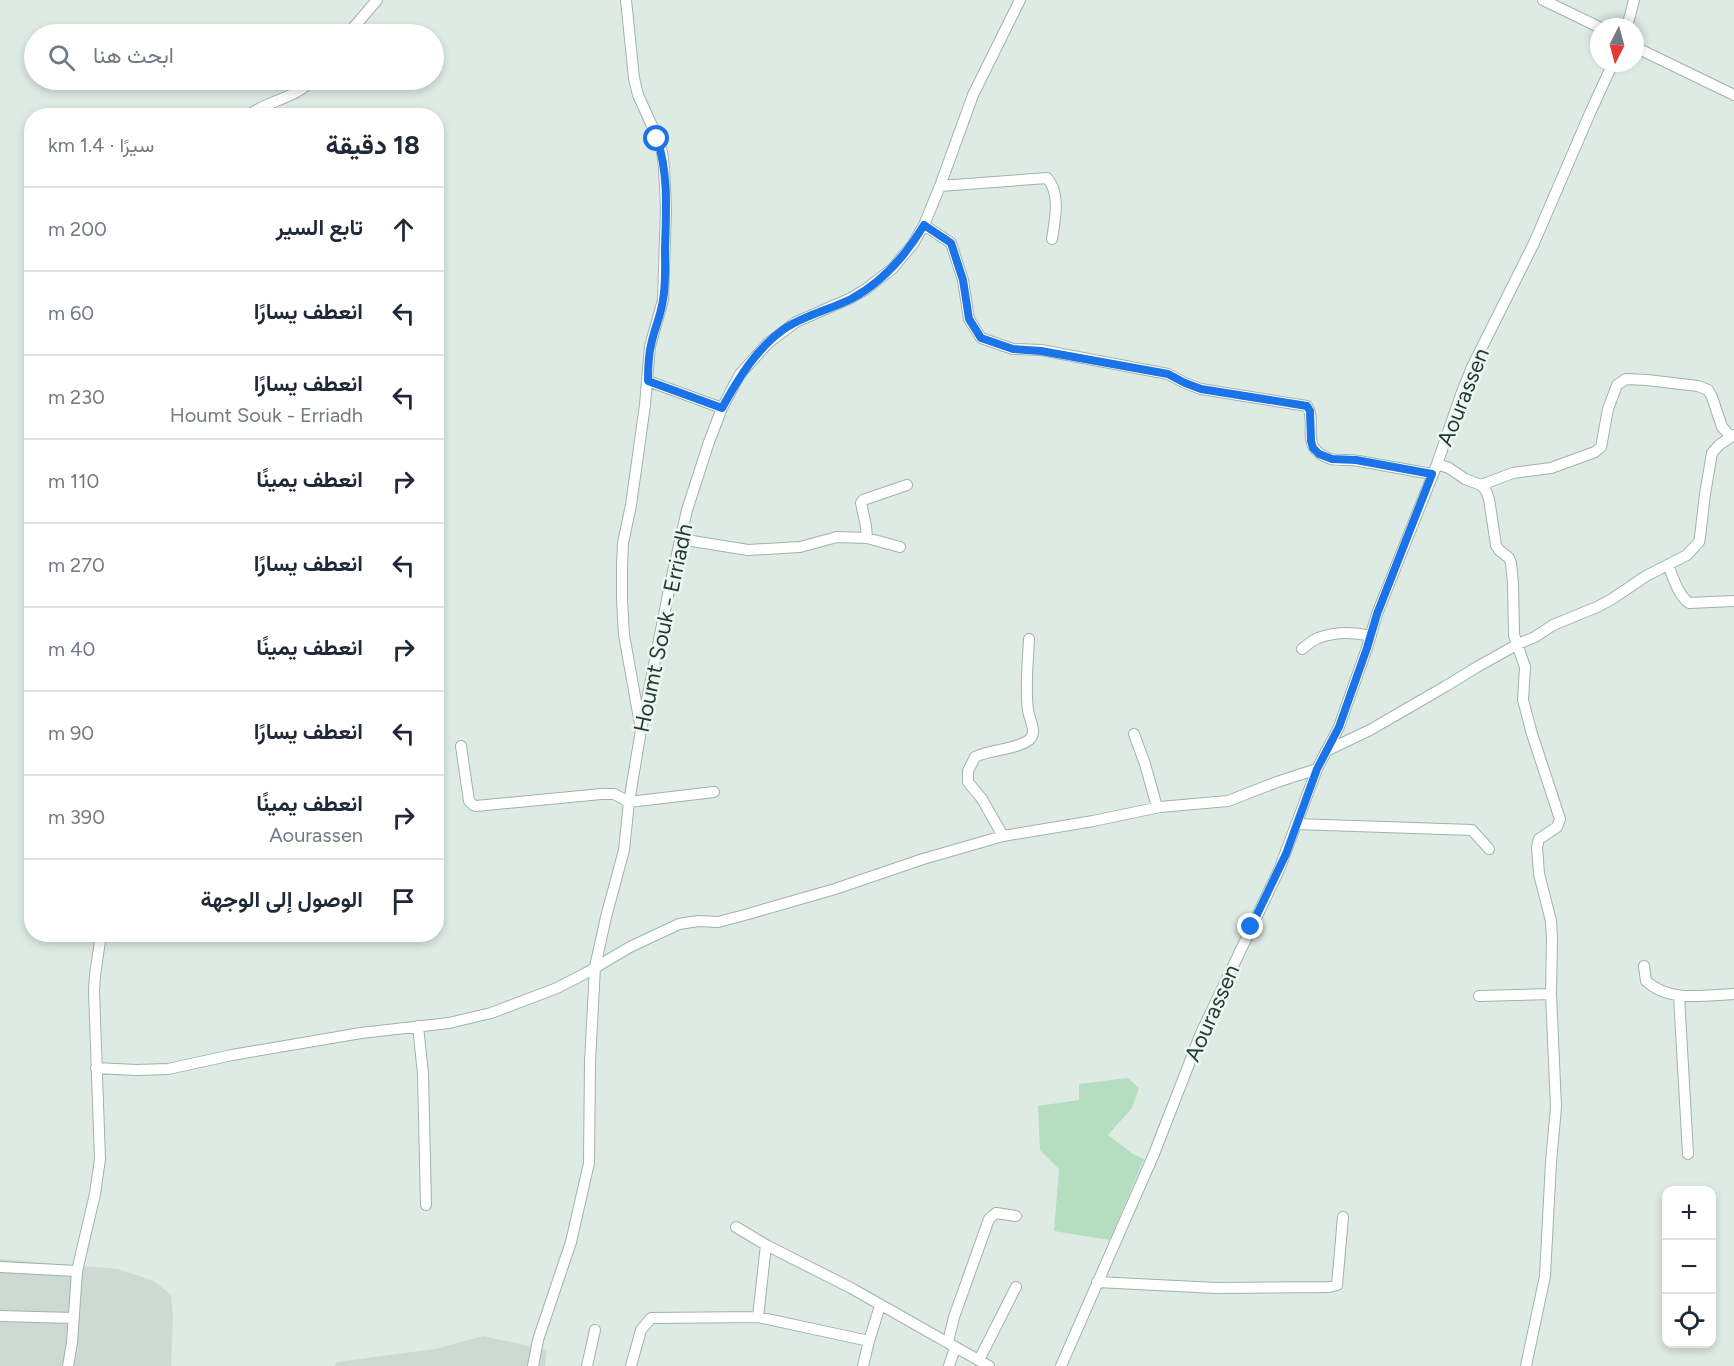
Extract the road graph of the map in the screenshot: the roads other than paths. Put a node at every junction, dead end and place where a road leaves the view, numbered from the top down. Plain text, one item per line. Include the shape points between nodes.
1 (377, 0) edge
2 (626, 0) edge
3 (1020, 0) edge
4 (1543, 0) edge
5 (1634, 0) edge
6 (1629, 18) edge
7 (1590, 23) edge
8 (357, 24) edge
9 (1644, 51) edge
10 (1609, 72) edge
11 (301, 90) edge
12 (1734, 95) edge
13 (259, 108) edge
14 (940, 186) junction
15 (924, 225) junction
16 (1052, 239) dead end
17 (648, 381) junction
18 (722, 408) junction
19 (1732, 436) edge
20 (1434, 469) junction
21 (907, 485) dead end
22 (1481, 485) junction
23 (867, 538) junction
24 (680, 539) junction
25 (900, 547) dead end
26 (1668, 565) junction
27 (1734, 601) edge
28 (1371, 636) junction
29 (1029, 639) dead end
30 (1518, 644) junction
31 (1302, 649) dead end
32 (641, 730) junction
33 (1134, 734) dead end
34 (461, 746) dead end
35 (1326, 751) junction
36 (1317, 769) junction
37 (714, 792) dead end
38 (629, 802) junction
39 (1157, 807) junction
40 (1296, 824) junction
41 (1003, 836) junction
42 (1489, 849) dead end
43 (100, 942) edge
44 (1644, 966) dead end
45 (595, 967) junction
46 (1551, 994) junction
47 (1734, 994) edge
48 (1479, 996) dead end
49 (1679, 996) junction
50 (418, 1026) junction
51 (96, 1068) junction
52 (1688, 1154) dead end
53 (426, 1205) dead end
54 (1016, 1216) dead end
55 (1343, 1217) dead end
56 (736, 1227) dead end
57 (766, 1245) junction
58 (0, 1267) edge
59 (77, 1271) junction
60 (1097, 1282) junction
61 (1016, 1287) dead end
62 (880, 1306) junction
63 (0, 1316) edge
64 (758, 1317) junction
65 (73, 1318) junction
66 (595, 1329) dead end
67 (869, 1341) junction
68 (951, 1345) junction
69 (984, 1363) edge
70 (68, 1366) edge
71 (533, 1366) edge
72 (587, 1366) edge
73 (631, 1366) edge
74 (863, 1366) edge
75 (949, 1366) edge
76 (1061, 1366) edge
77 (1526, 1366) edge

1 - 8 street
2 - 17 street via 636,86 656,134 664,167 664,292 650,346
3 - 14 street, Houmt Souk - Erriadh via 973,95
4 - 7 street
5 - 6 street
9 - 12 street
10 - 20 street, Aourassen via 1534,243 1472,367
11 - 13 street
14 - 15 street, Houmt Souk - Erriadh
14 - 16 street via 1047,178 1053,184 1056,211
15 - 18 street, Houmt Souk - Erriadh via 913,244 884,276 851,298 796,322 768,343 740,375
15 - 20 street via 951,243 963,280 969,319 981,338 1013,349 1168,374 1201,389 1307,406 1311,441 1319,454 1332,459
17 - 18 street
17 - 32 street via 622,565 624,635
18 - 24 street, Houmt Souk - Erriadh
19 - 22 street via 1722,427 1708,390 1626,379 1617,385 1601,447 1595,452 1551,468 1513,473
19 - 26 street via 1712,453 1699,542 1687,555
20 - 22 street via 1449,468
20 - 28 street, Aourassen
21 - 23 street via 862,500
22 - 30 street via 1489,499 1496,545 1511,563 1514,635
23 - 24 street via 837,537 800,547 748,550
23 - 25 street
24 - 32 street, Houmt Souk - Erriadh
26 - 27 street via 1685,601
26 - 30 street via 1598,607
28 - 31 street via 1354,632 1318,638
28 - 35 street, Aourassen via 1339,727
29 - 41 street via 1031,739 975,757 967,777
30 - 35 street via 1396,716
30 - 46 street via 1524,667 1523,700 1560,819 1557,827 1539,839 1537,847 1539,874 1551,921
32 - 38 street, Houmt Souk - Erriadh
33 - 39 street
34 - 38 street via 469,801 473,805 614,794
35 - 36 street, Aourassen
36 - 39 street via 1228,801
36 - 40 street, Aourassen
37 - 38 street
38 - 45 street, Houmt Souk - Erriadh via 624,850
39 - 41 street
40 - 42 street via 1472,830
40 - 60 street, Aourassen via 1279,870 1201,1032 1154,1154
41 - 45 street via 741,916 718,922 679,924
43 - 51 street via 94,991
44 - 49 street via 1646,981 1663,993
45 - 50 street via 546,993 491,1014
45 - 71 street, Houmt Souk - Erriadh via 589,1163 571,1242
46 - 48 street
46 - 77 street via 1556,1107 1547,1255
47 - 49 street
49 - 52 street
50 - 51 street via 232,1054 168,1069
50 - 53 street
51 - 59 street via 100,1160
54 - 68 street via 996,1214 989,1219 954,1317
55 - 60 street via 1337,1285 1216,1288
56 - 57 street
57 - 62 street
57 - 64 street
58 - 59 street
59 - 65 street
60 - 76 street, Aourassen
61 - 69 street
62 - 67 street
62 - 68 street
63 - 65 street
64 - 67 street
64 - 73 street via 651,1318 641,1330
65 - 70 street
66 - 72 street
67 - 74 street
68 - 69 street
68 - 75 street

